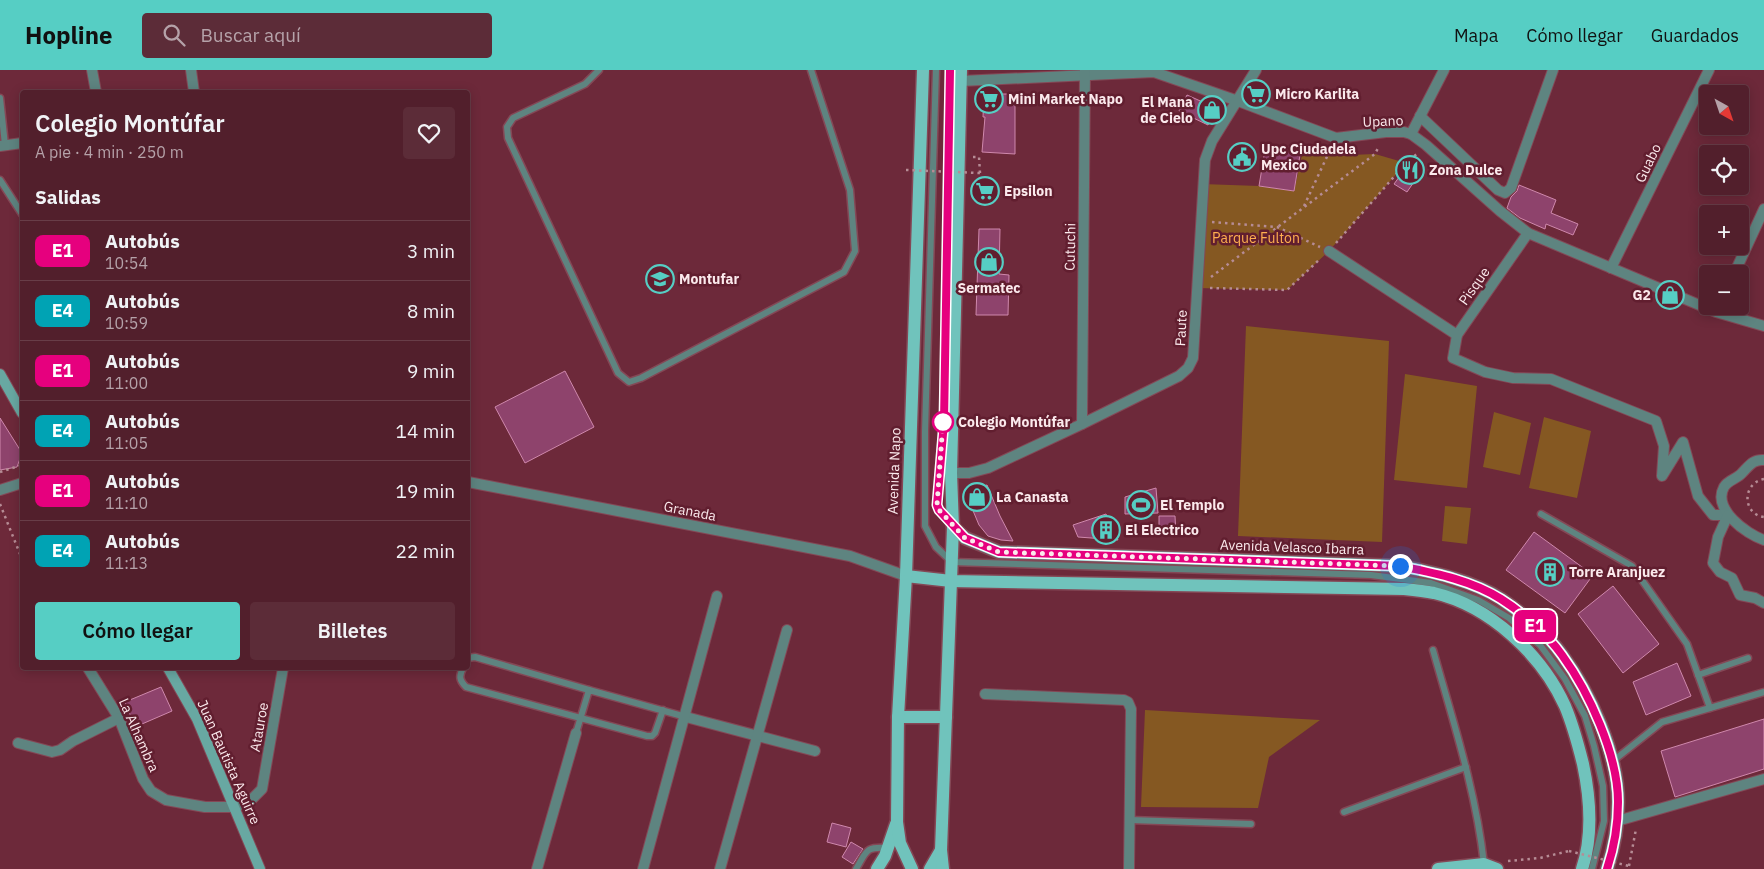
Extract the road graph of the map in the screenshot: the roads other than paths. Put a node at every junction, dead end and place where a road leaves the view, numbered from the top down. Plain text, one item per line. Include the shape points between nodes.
1 (92, 70) edge
2 (191, 70) edge
3 (599, 70) edge
4 (811, 70) edge
5 (923, 70) edge
6 (936, 70) edge
7 (950, 70) edge
8 (1256, 70) edge
9 (1444, 70) edge
10 (1553, 70) edge
11 (1708, 70) edge
12 (1155, 71) edge
13 (1085, 72) edge
14 (961, 76) edge
15 (96, 90) edge
16 (194, 90) edge
17 (0, 98) edge
18 (1238, 101) junction
19 (1420, 116) junction
20 (1411, 134) junction
21 (20, 143) edge
22 (3, 145) edge
23 (0, 180) edge
24 (1764, 210) edge
25 (20, 211) edge
26 (1528, 232) junction
27 (1329, 251) road end
28 (1738, 265) edge
29 (1612, 268) junction
30 (1699, 302) edge
31 (1734, 315) edge
32 (1764, 326) edge
33 (1456, 335) junction
34 (0, 374) edge
35 (20, 409) edge
36 (1082, 424) junction
37 (1764, 460) edge
38 (951, 473) junction
39 (470, 482) edge
40 (20, 484) edge
41 (0, 490) edge
42 (1541, 514) dead end
43 (1728, 515) junction
44 (953, 526) junction
45 (1764, 540) edge
46 (952, 562) junction
47 (906, 576) junction
48 (951, 582) junction
49 (717, 596) dead end
50 (1764, 603) edge
51 (787, 630) dead end
52 (1433, 650) dead end
53 (470, 658) edge
54 (1748, 658) dead end
55 (89, 670) edge
56 (169, 670) edge
57 (283, 670) edge
58 (462, 670) edge
59 (1698, 675) junction
60 (589, 690) junction
61 (1764, 692) edge
62 (985, 694) dead end
63 (1710, 708) junction
64 (663, 710) junction
65 (580, 717) junction
66 (686, 717) junction
67 (898, 717) junction
68 (946, 717) junction
69 (119, 718) junction
70 (576, 733) joint
71 (758, 737) junction
72 (18, 743) dead end
73 (815, 751) dead end
74 (1612, 761) junction
75 (1466, 767) junction
76 (1764, 779) edge
77 (235, 807) junction
78 (1344, 812) dead end
79 (1130, 820) junction
80 (1617, 821) junction
81 (897, 822) junction
82 (1251, 824) dead end
83 (888, 848) junction
84 (942, 850) junction
85 (1484, 864) junction
86 (1442, 868) edge
87 (260, 869) edge
88 (537, 869) edge
89 (643, 869) edge
90 (720, 869) edge
91 (856, 869) edge
92 (877, 869) edge
93 (912, 869) edge
94 (930, 869) edge
95 (943, 869) edge
96 (1129, 869) edge
97 (1497, 869) edge
98 (1582, 869) edge
99 (1592, 869) edge
100 (1607, 869) edge

1 - 15 street
2 - 16 street
3 - 4 lane via 585,84 513,118 506,127 508,138 618,373 629,382 844,272 855,251 850,190
5 - 47 main road, Avenida Napo
6 - 46 lane via 925,526 936,547
7 - 44 lane via 944,422 937,505
8 - 18 street, Paute
9 - 19 street
10 - 19 street via 1511,188 1505,193
11 - 29 street, Guabo
12 - 13 street, Upano
12 - 18 street, Upano
13 - 14 street, Upano
13 - 36 street, Cutuchi
14 - 38 main road
17 - 22 lane
18 - 20 street, Upano via 1336,138 1386,132
18 - 36 street, Paute via 1212,141 1205,160 1193,358 1179,376
19 - 20 street
20 - 26 street, Upano
21 - 22 street
23 - 25 lane
24 - 28 street
26 - 29 street, Upano
26 - 33 street, Pisque
27 - 33 street
29 - 30 street, Upano
31 - 32 street, Upano
33 - 43 street, Pisque via 1453,358 1485,372 1513,378 1551,379 1656,421 1664,446 1662,476 1683,442 1698,496 1713,515
34 - 35 main road
36 - 38 street, Paute via 988,468
37 - 43 street via 1753,462 1723,488 1723,506
38 - 44 main road
39 - 47 street, Granada via 850,556
40 - 41 street
42 - 59 lane via 1632,566 1688,644
43 - 45 street
43 - 50 street via 1718,537 1713,563 1720,572 1732,578 1740,595
44 - 46 main road
44 - 74 main road, Avenida Velasco Ibarra via 965,538 999,552 1400,566 1474,585 1500,598 1528,619 1562,654 1587,695
46 - 48 main road
46 - 99 lane via 1371,575 1431,583 1478,600 1509,618 1540,645 1565,679 1585,716 1603,786 1604,822
47 - 48 main road
47 - 67 main road, Avenida Napo
48 - 68 main road
48 - 98 main road via 1404,589 1435,593 1462,603 1495,623 1536,659 1565,706 1577,738 1587,784 1589,824
49 - 66 street
51 - 71 street
52 - 75 lane
53 - 60 lane
54 - 59 lane
55 - 69 street, La Alhambra
56 - 77 main road, Juan Bautista Aguirre via 198,720
57 - 77 street, Atauroe via 262,789 251,800
58 - 65 lane via 459,676 466,687
59 - 63 lane
60 - 64 lane
60 - 65 lane
61 - 63 lane
62 - 79 street via 1128,702 1131,709
63 - 74 lane via 1662,722
64 - 65 lane via 652,736
64 - 66 lane
65 - 70 lane
66 - 71 street
66 - 89 street
67 - 68 main road
67 - 81 main road, Avenida Napo
68 - 84 main road
69 - 72 street via 52,752
69 - 77 street, La Alhambra via 143,779 151,791 166,800 205,807
70 - 88 street
71 - 73 street
71 - 90 street
74 - 80 main road, Avenida Velasco Ibarra via 1618,800
75 - 78 lane
75 - 85 lane
76 - 80 street
77 - 87 main road, Juan Bautista Aguirre
79 - 82 lane
79 - 96 street
80 - 100 main road, Avenida Velasco Ibarra
81 - 83 main road
81 - 93 main road, Avenida Napo via 900,843
83 - 91 lane via 870,848
83 - 92 main road
84 - 94 main road
84 - 95 main road
85 - 86 main road
85 - 97 main road

